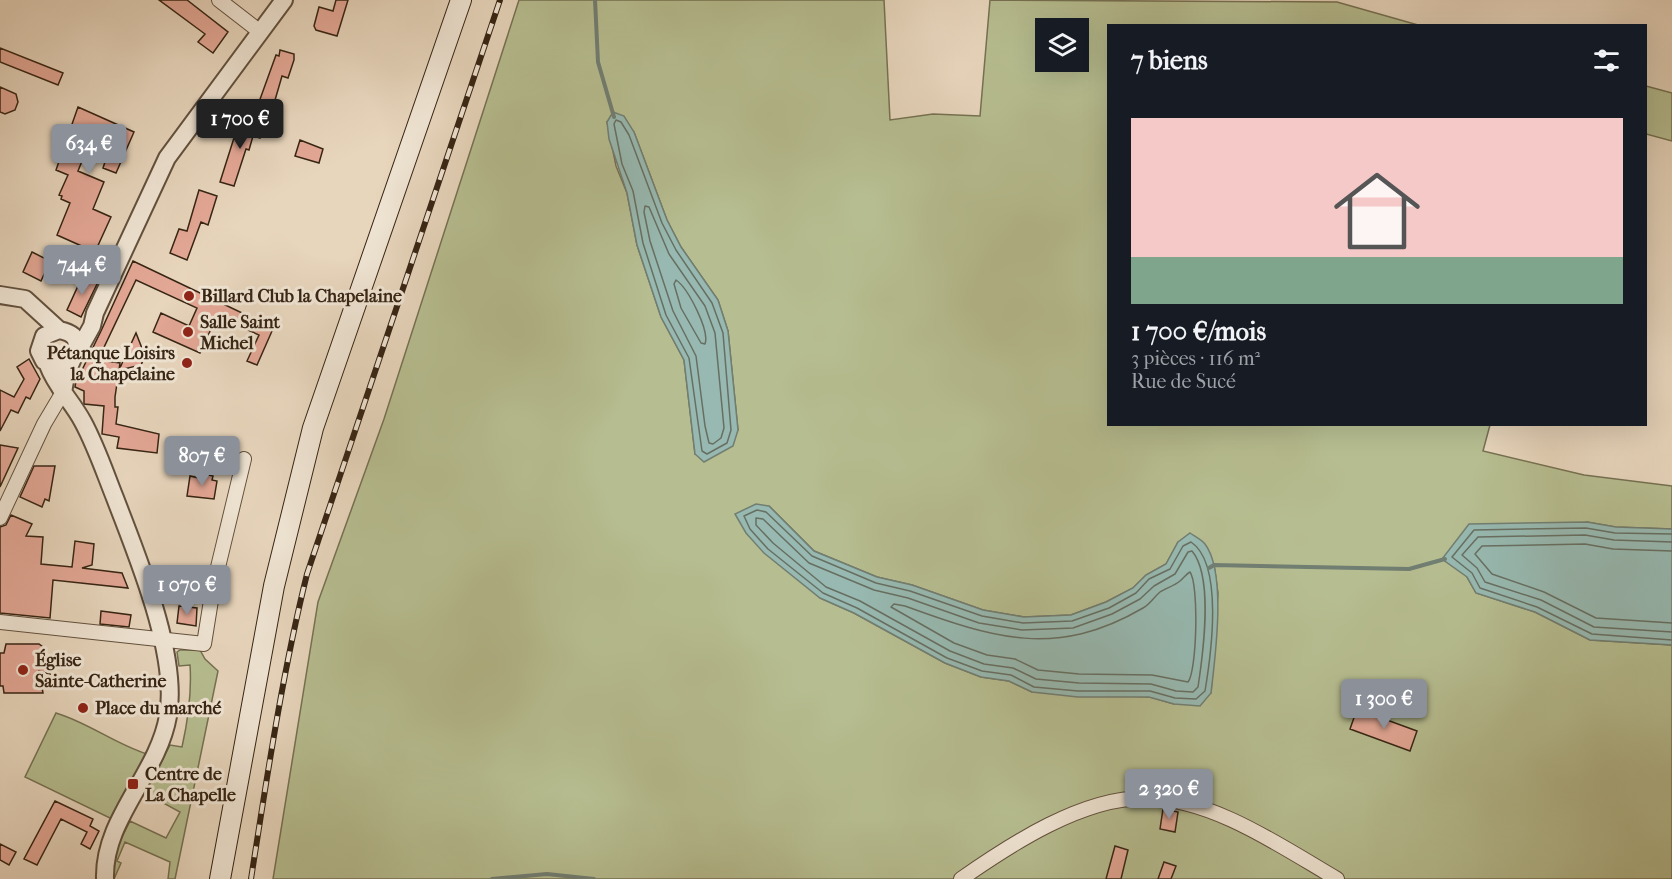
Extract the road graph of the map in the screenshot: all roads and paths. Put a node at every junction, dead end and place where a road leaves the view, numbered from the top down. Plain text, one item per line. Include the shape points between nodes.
1 (219, 0) edge
2 (284, 0) edge
3 (462, 0) edge
4 (259, 31) junction
5 (0, 295) edge
6 (18, 297) junction
7 (95, 313) junction
8 (62, 331) junction
9 (41, 341) junction
10 (74, 358) junction
11 (48, 365) junction
12 (63, 392) junction
13 (244, 459) dead end
14 (0, 518) edge
15 (0, 622) edge
16 (161, 638) junction
17 (105, 879) edge
18 (220, 879) edge
19 (961, 879) edge
20 (1337, 879) edge

1 - 4 street
2 - 4 street
3 - 18 main road via 313,428 274,586
4 - 7 street via 167,158
5 - 6 street
6 - 8 street
6 - 9 street
7 - 8 street via 85,322
7 - 10 street
8 - 9 street via 49,333
8 - 10 street via 74,337
9 - 11 street via 39,351
10 - 11 street via 57,368
10 - 12 street
11 - 12 street via 55,384
12 - 14 street
12 - 16 street via 84,423 103,468
13 - 16 street via 213,588 204,644
15 - 16 street
16 - 17 street via 171,697 163,740 108,848
19 - 20 street via 1036,833 1086,809 1145,798 1186,804 1237,823

